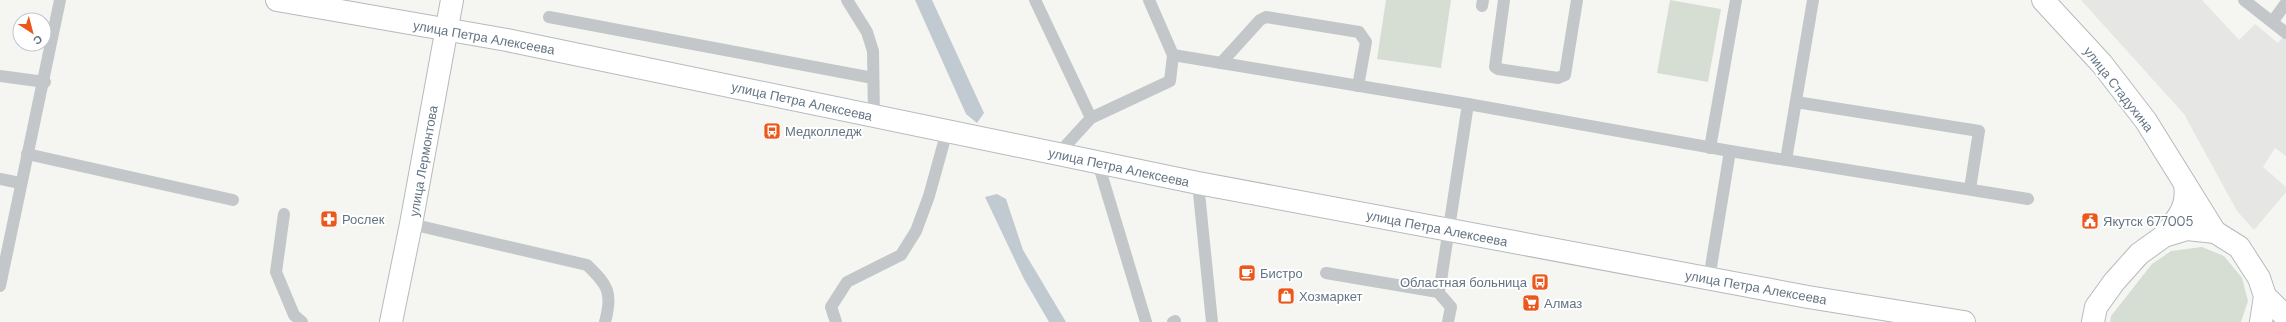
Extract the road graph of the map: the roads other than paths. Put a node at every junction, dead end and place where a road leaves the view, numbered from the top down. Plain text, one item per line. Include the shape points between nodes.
1 (60, 0) edge
2 (277, 0) edge
3 (452, 0) edge
4 (847, 0) edge
5 (1035, 0) edge
6 (1149, 0) edge
7 (1158, 0) edge
8 (1504, 0) edge
9 (1578, 0) edge
10 (1736, 0) edge
11 (1813, 0) edge
12 (2043, 0) edge
13 (2244, 0) edge
14 (2286, 3) edge
15 (1156, 15) junction
16 (549, 17) dead end
17 (2273, 21) junction
18 (446, 31) junction
19 (2286, 33) edge
20 (1173, 56) junction
21 (1221, 63) junction
22 (0, 76) edge
23 (873, 78) junction
24 (44, 82) junction
25 (1358, 86) junction
26 (1796, 102) junction
27 (1468, 104) junction
28 (874, 116) junction
29 (1091, 118) junction
30 (947, 131) junction
31 (1710, 148) junction
32 (1730, 151) junction
33 (27, 154) junction
34 (1058, 154) junction
35 (1786, 160) junction
36 (1098, 164) junction
37 (0, 179) edge
38 (20, 183) junction
39 (1198, 183) junction
40 (2184, 184) junction
41 (1970, 189) junction
42 (2028, 199) dead end
43 (234, 200) dead end
44 (284, 214) dead end
45 (411, 224) junction
46 (1450, 231) junction
47 (2215, 232) junction
48 (2164, 236) junction
49 (1326, 273) dead end
50 (1709, 279) junction
51 (0, 286) edge
52 (1438, 292) junction
53 (2265, 296) junction
54 (1901, 317) edge
55 (2286, 317) edge
56 (302, 322) edge
57 (391, 322) edge
58 (605, 322) edge
59 (836, 322) edge
60 (1146, 322) edge
61 (1212, 322) edge
62 (1448, 322) edge
63 (1964, 322) edge
64 (2093, 322) edge
65 (2261, 322) edge

1 - 24 lane
2 - 18 street, улица Петра Алексеева
3 - 18 street, улица Лермонтова
4 - 23 lane via 867,32 873,51
5 - 29 lane
6 - 15 lane
7 - 15 lane
8 - 9 lane via 1495,66 1498,69 1558,78 1565,75
10 - 31 lane
11 - 26 lane
12 - 40 street, улица Стадухина via 2102,64 2146,121
13 - 17 lane
14 - 17 lane
15 - 20 lane
16 - 23 lane
17 - 19 lane
18 - 28 street, улица Петра Алексеева via 507,40
18 - 45 street, улица Лермонтова
20 - 21 lane
20 - 29 lane via 1170,80
21 - 25 lane
21 - 25 lane via 1260,20 1266,18 1359,32 1366,42
22 - 24 lane
23 - 28 lane
24 - 33 lane
25 - 27 lane
26 - 35 lane
26 - 41 lane via 1979,131
27 - 31 lane
27 - 46 lane
28 - 30 street, улица Петра Алексеева
29 - 34 lane
30 - 34 street, улица Петра Алексеева
30 - 59 lane via 929,196 916,231 901,255 847,282 831,307
31 - 32 lane
32 - 35 lane
32 - 50 lane
33 - 38 lane
33 - 43 lane
34 - 36 street, улица Петра Алексеева
35 - 41 lane
36 - 39 street, улица Петра Алексеева
36 - 60 lane
37 - 38 lane
38 - 51 lane
39 - 46 street, улица Петра Алексеева
39 - 61 lane
40 - 47 street, улица Стадухина
40 - 48 street, улица Стадухина via 2187,196 2183,209
41 - 42 lane
44 - 56 lane via 276,272 294,315
45 - 57 street, улица Лермонтова
45 - 58 lane via 587,265 605,282 609,307
46 - 50 street, улица Петра Алексеева
46 - 52 lane
47 - 48 street via 2187,229
47 - 53 street via 2239,247 2259,278
48 - 64 street via 2139,254 2114,282 2096,307
49 - 52 lane
50 - 54 street, улица Петра Алексеева
52 - 62 lane via 1451,307
53 - 55 street
53 - 65 street
54 - 63 street, улица Петра Алексеева

